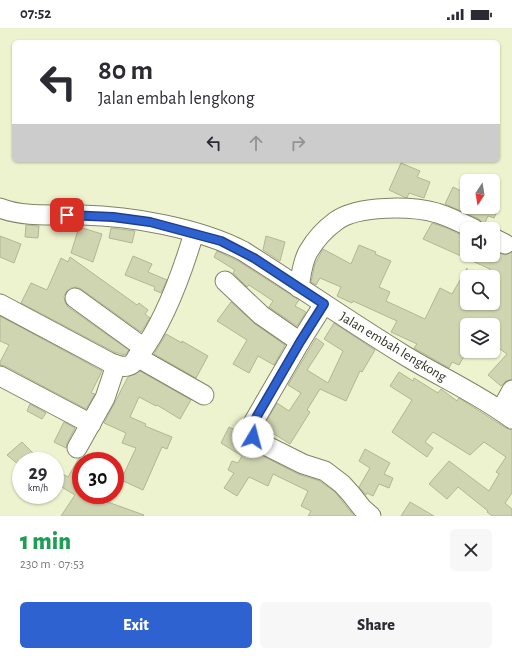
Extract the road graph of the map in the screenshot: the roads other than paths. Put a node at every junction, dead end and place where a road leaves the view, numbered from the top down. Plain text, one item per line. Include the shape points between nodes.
1 (0, 208) edge
2 (460, 223) edge
3 (194, 233) junction
4 (225, 281) dead end
5 (299, 288) junction
6 (75, 298) dead end
7 (0, 304) edge
8 (324, 304) junction
9 (300, 342) junction
10 (141, 352) junction
11 (116, 365) junction
12 (0, 376) edge
13 (512, 390) edge
14 (204, 396) dead end
15 (506, 415) edge
16 (91, 424) junction
17 (77, 448) dead end
18 (371, 516) edge

1 - 3 street, Jalan embah lengkong via 24,214 113,217 150,222
2 - 5 street via 422,210 387,208 358,212 337,220 320,234 308,253 302,268
3 - 5 street, Jalan embah lengkong via 237,248
3 - 10 street via 173,292
4 - 9 street via 261,315
5 - 8 street, Jalan embah lengkong
6 - 10 street
7 - 11 street
8 - 9 street
8 - 15 street, Jalan embah lengkong via 405,356
9 - 18 street via 253,423 251,434 265,445 303,464 325,471 342,484
10 - 11 street via 128,366
10 - 14 street
11 - 16 street via 105,398
12 - 16 street
13 - 15 street
16 - 17 street

